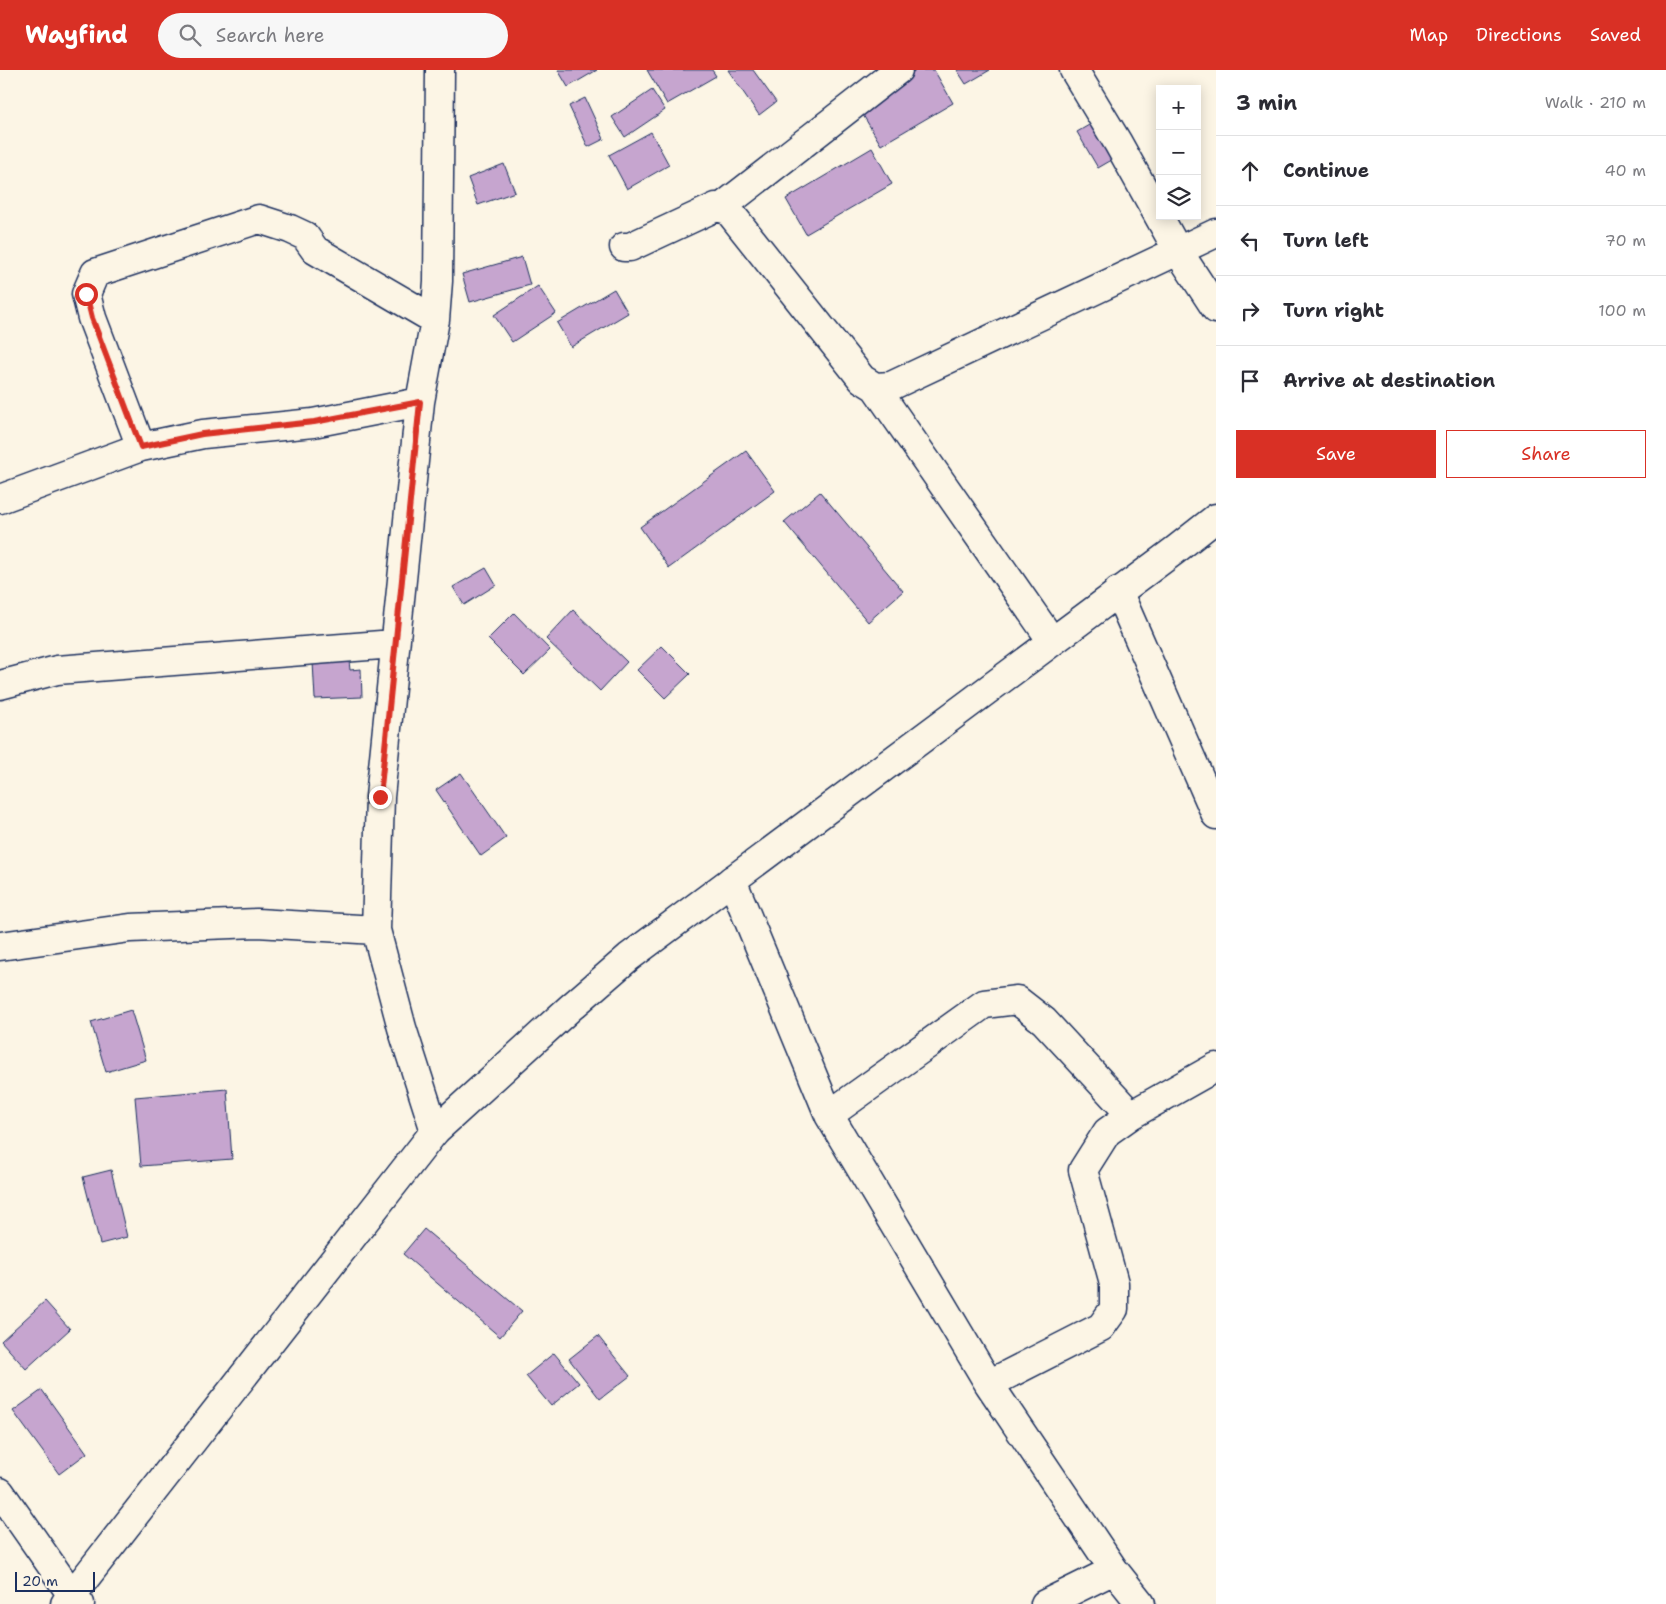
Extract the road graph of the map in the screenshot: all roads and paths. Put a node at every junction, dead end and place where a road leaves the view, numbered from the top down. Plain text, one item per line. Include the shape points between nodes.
1 (440, 70) edge
2 (898, 70) edge
3 (1074, 70) edge
4 (722, 207) junction
5 (1216, 232) edge
6 (624, 247) dead end
7 (1178, 251) junction
8 (1216, 310) edge
9 (435, 320) junction
10 (875, 387) junction
11 (420, 402) junction
12 (141, 447) junction
13 (0, 498) edge
14 (1216, 518) edge
15 (1118, 591) junction
16 (1052, 641) junction
17 (394, 644) junction
18 (0, 685) edge
19 (1216, 815) edge
20 (732, 880) junction
21 (376, 930) junction
22 (0, 946) edge
23 (1216, 1067) edge
24 (829, 1114) junction
25 (1131, 1115) junction
26 (435, 1131) junction
27 (989, 1384) junction
28 (0, 1492) edge
29 (1114, 1570) junction
30 (72, 1601) edge
31 (1045, 1604) edge
32 (1141, 1604) edge

1 - 9 street
2 - 4 street
3 - 7 street
4 - 6 street
4 - 10 street via 728,210 862,379
5 - 7 street
7 - 8 street
7 - 10 street via 891,386
9 - 11 street
9 - 12 street via 315,250 304,236 258,220 95,273 86,294 92,318
10 - 16 street
11 - 12 street via 314,422 202,434
11 - 17 street
12 - 13 street
14 - 15 street
15 - 16 street
15 - 19 street
16 - 20 street
17 - 18 street via 58,670
17 - 21 street via 380,797
20 - 24 street
20 - 26 street via 629,957
21 - 22 street via 256,924 130,928
21 - 26 street via 402,1028
23 - 25 street
24 - 25 street via 984,1004 1016,1000 1044,1021
24 - 27 street
25 - 27 street via 1107,1132 1083,1170 1114,1282 1114,1309 1102,1327
26 - 30 street
27 - 29 street
28 - 30 street
29 - 31 street
29 - 32 street

